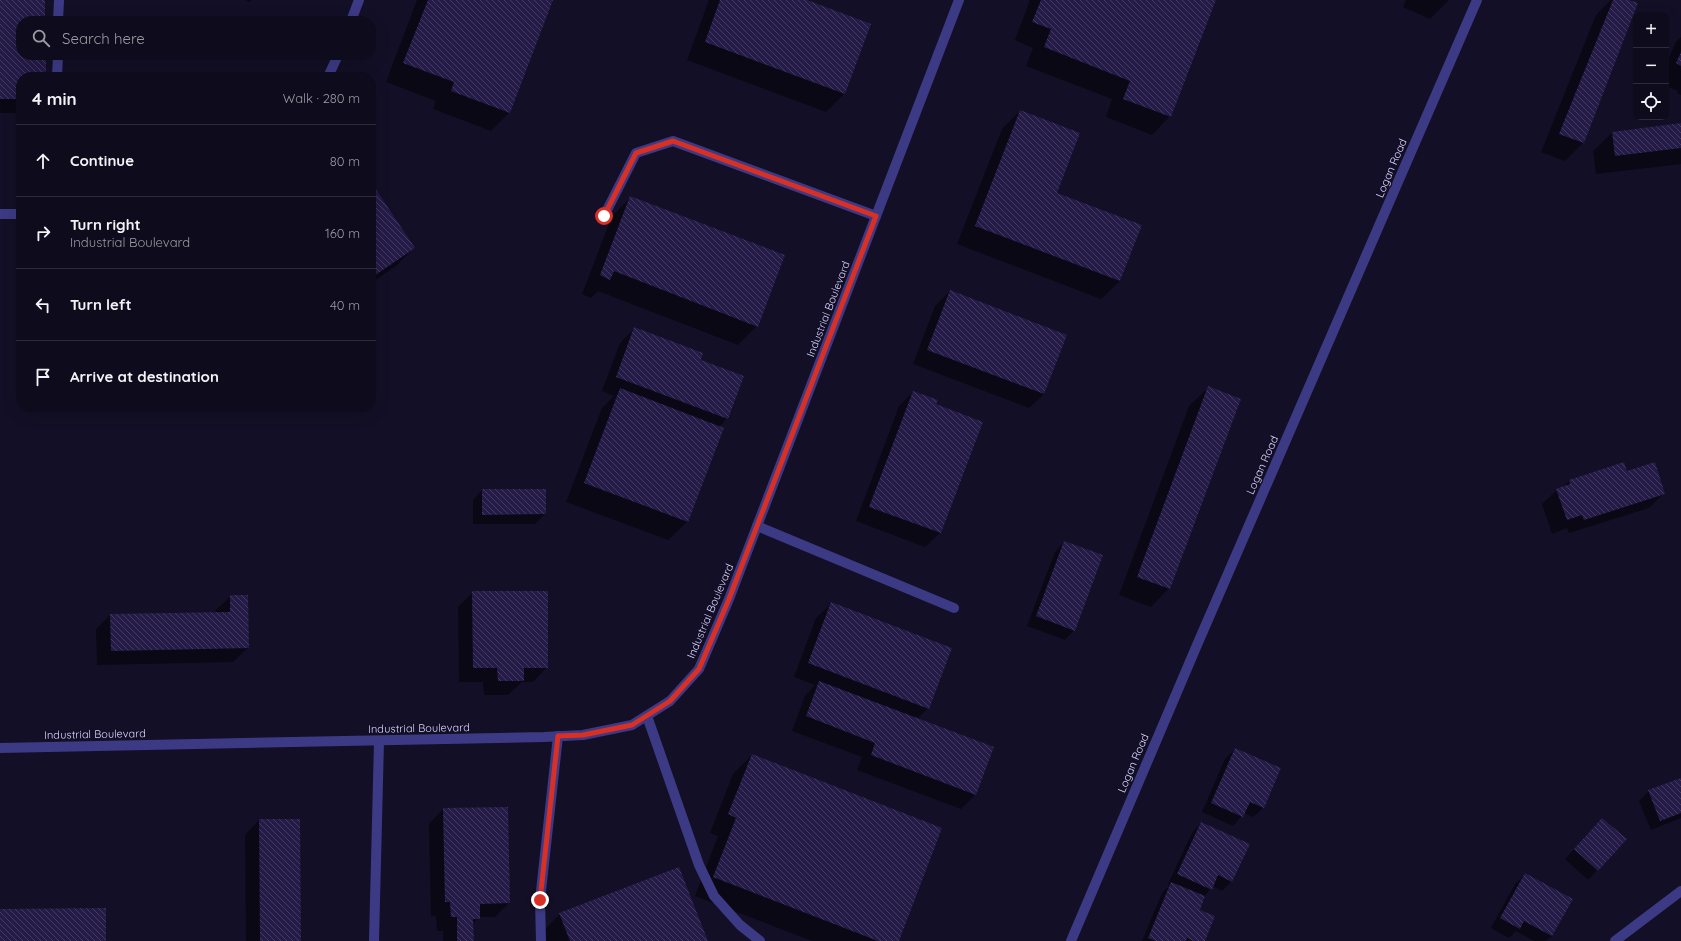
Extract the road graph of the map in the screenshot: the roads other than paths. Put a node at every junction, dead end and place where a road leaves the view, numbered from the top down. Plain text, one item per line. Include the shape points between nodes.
1 (59, 0) edge
2 (359, 0) edge
3 (960, 0) edge
4 (1477, 0) edge
5 (58, 16) edge
6 (353, 16) edge
7 (58, 60) edge
8 (336, 60) edge
9 (57, 72) edge
10 (330, 72) edge
11 (0, 214) edge
12 (16, 214) edge
13 (604, 216) dead end
14 (876, 216) junction
15 (757, 526) junction
16 (954, 608) dead end
17 (647, 716) junction
18 (558, 736) junction
19 (379, 741) junction
20 (0, 748) edge
21 (1681, 891) edge
22 (374, 941) edge
23 (541, 941) edge
24 (760, 941) edge
25 (1071, 941) edge
26 (1615, 941) edge

1 - 5 street
2 - 6 street
3 - 14 street, Industrial Boulevard
4 - 25 street, Logan Road
7 - 9 street
8 - 10 street
11 - 12 street
13 - 14 street via 636,153 673,141
14 - 15 street, Industrial Boulevard
15 - 16 street
15 - 17 street, Industrial Boulevard via 699,669 670,701
17 - 18 street, Industrial Boulevard via 632,725 583,735
17 - 24 street via 699,865 714,896 740,925
18 - 19 street, Industrial Boulevard
18 - 23 street via 540,900
19 - 20 street, Industrial Boulevard
19 - 22 street
21 - 26 street

